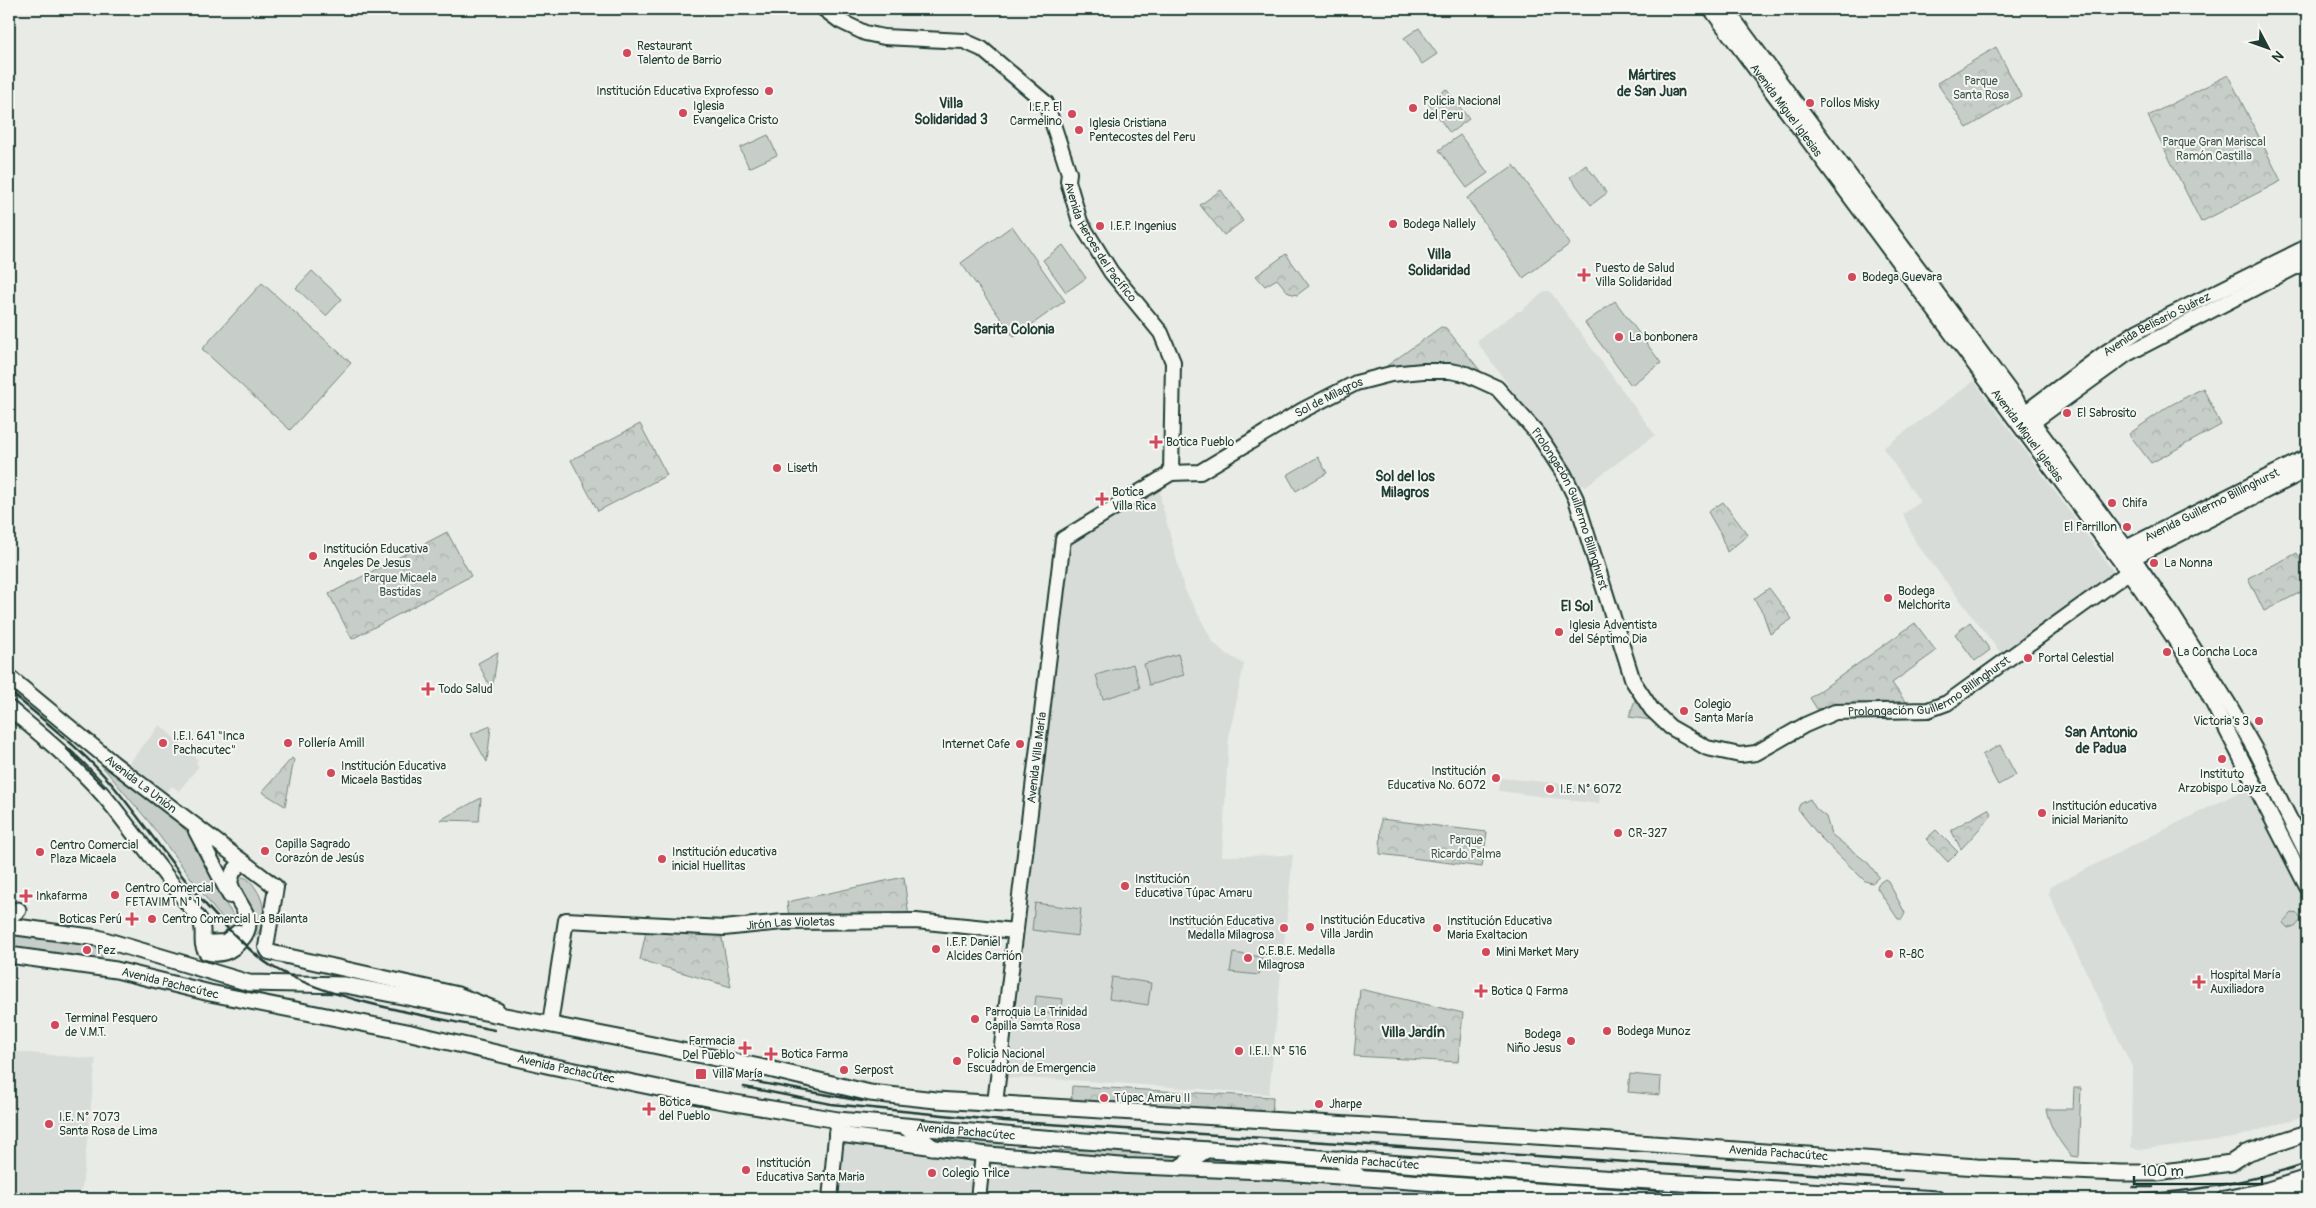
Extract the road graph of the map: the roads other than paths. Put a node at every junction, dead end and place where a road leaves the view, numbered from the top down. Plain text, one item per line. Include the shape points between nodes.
1 (824, 9) edge
2 (1711, 9) edge
3 (1726, 9) edge
4 (2307, 247) edge
5 (2307, 261) edge
6 (1498, 388) joint
7 (2024, 421) junction
8 (2307, 457) edge
9 (2307, 470) edge
10 (1171, 473) junction
11 (2127, 560) junction
12 (9, 677) edge
13 (9, 708) edge
14 (212, 847) junction
15 (2307, 854) edge
16 (242, 861) junction
17 (2307, 887) edge
18 (9, 926) edge
19 (1015, 931) junction
20 (202, 943) junction
21 (9, 955) edge
22 (517, 1018) junction
23 (550, 1024) junction
24 (995, 1103) junction
25 (837, 1127) junction
26 (906, 1128) junction
27 (2307, 1133) edge
28 (2307, 1143) edge
29 (932, 1147) junction
30 (1206, 1150) junction
31 (983, 1154) junction
32 (1339, 1160) junction
33 (2231, 1163) junction
34 (1179, 1168) junction
35 (1359, 1177) junction
36 (2307, 1178) edge
37 (2307, 1189) edge
38 (830, 1199) edge
39 (978, 1199) edge
40 (1656, 1199) edge
41 (1920, 1199) edge
42 (1937, 1199) edge
43 (2226, 1199) edge
44 (2285, 1199) edge

1 - 10 street, Avenida Heroes del Pacífico via 865,33 964,41 982,49 1046,103 1069,173 1068,180 1080,222 1111,272 1161,333 1173,362
2 - 7 street, Avenida Miguel Iglesias
3 - 7 street, Avenida Miguel Iglesias
4 - 7 street, Avenida Belisario Suárez via 2138,331 2105,353
5 - 7 street, Avenida Belisario Suárez via 2127,354
6 - 10 street, Sol de Milagros via 1466,374 1450,371 1423,371 1364,380 1303,410 1200,472
6 - 11 street, Prolongación Guillermo Billinghurst via 1538,434 1576,499 1633,681 1652,710 1670,727 1707,748 1747,755 1835,712 1928,710 1947,703
7 - 11 street, Avenida Miguel Iglesias
8 - 11 street, Avenida Guillermo Billinghurst
9 - 11 street, Avenida Guillermo Billinghurst
10 - 19 street, Avenida Villa María via 1063,539
11 - 15 street, Avenida Miguel Iglesias via 2174,617 2228,703 2257,753
11 - 17 street, Avenida Miguel Iglesias via 2198,674
12 - 14 street, Avenida La Unión via 113,763 189,820
13 - 20 street via 100,790 200,920 204,930
14 - 16 street
14 - 20 street via 222,882 241,912 243,922 228,941
16 - 20 street via 232,872 230,882 248,915 246,933 222,953 206,952
16 - 22 street, Avenida Pachacútec via 276,887 266,949 269,952 456,994
18 - 22 main road, Avenida Pachacútec via 98,938 249,983 345,985
19 - 23 street, Jirón Las Violetas via 916,921 783,922 724,928 566,920
19 - 24 street, Avenida Villa María
21 - 25 main road, Avenida Pachacútec via 116,970
22 - 23 main road, Avenida Pachacútec
23 - 24 main road, Avenida Pachacútec via 870,1093
24 - 33 main road, Avenida Pachacútec via 1977,1167 2157,1173
25 - 26 main road, Avenida Pachacútec
25 - 29 street, Avenida Pachacútec
25 - 38 street
26 - 29 main road
26 - 30 main road, Avenida Pachacútec
27 - 33 main road via 2246,1153
28 - 33 main road
29 - 31 street, Avenida Pachacútec
30 - 32 main road, Avenida Pachacútec
30 - 34 main road
31 - 34 street, Avenida Pachacútec
31 - 39 street
32 - 35 main road
32 - 41 main road, Avenida Pachacútec
34 - 35 street, Avenida Pachacútec
35 - 40 street, Avenida Pachacútec
36 - 43 main road
37 - 44 street
41 - 42 main road, Avenida Pachacútec

